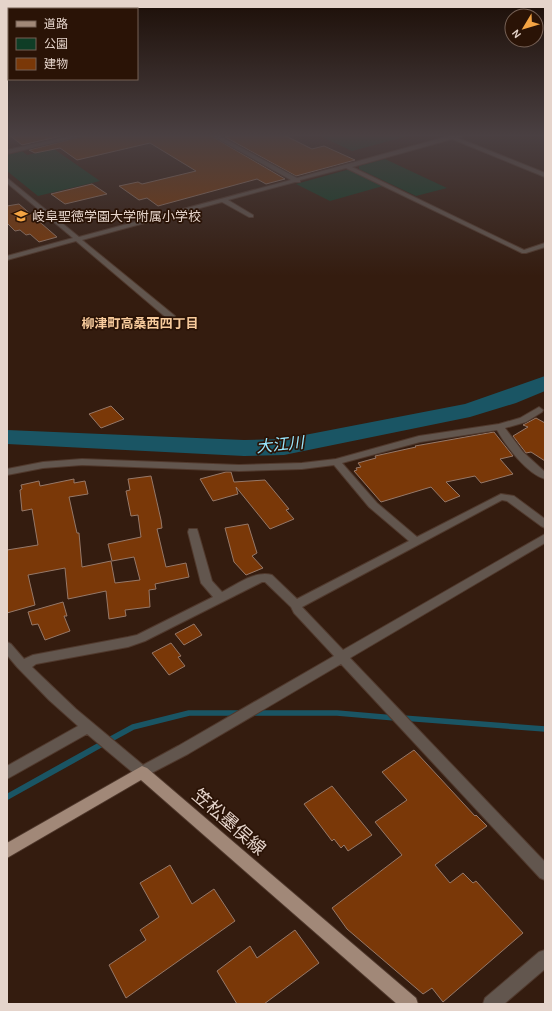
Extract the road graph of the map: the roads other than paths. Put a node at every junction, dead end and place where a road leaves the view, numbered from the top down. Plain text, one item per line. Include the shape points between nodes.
1 (8, 181) edge
2 (298, 181) edge
3 (377, 181) edge
4 (225, 201) junction
5 (251, 216) dead end
6 (79, 239) junction
7 (545, 245) edge
8 (7, 258) edge
9 (172, 318) dead end
10 (539, 410) dead end
11 (500, 427) junction
12 (336, 462) junction
13 (7, 472) edge
14 (545, 476) edge
15 (545, 524) edge
16 (194, 532) dead end
17 (545, 538) edge
18 (416, 541) junction
19 (220, 598) junction
20 (296, 605) junction
21 (7, 646) edge
22 (342, 657) junction
23 (23, 666) junction
24 (89, 727) junction
25 (142, 772) junction
26 (7, 773) edge
27 (7, 851) edge
28 (545, 873) edge
29 (545, 958) edge
30 (410, 1004) edge
31 (491, 1004) edge

1 - 6 street
2 - 4 street
3 - 7 street via 524,252
4 - 5 street
4 - 6 street
6 - 8 street
6 - 9 street
10 - 11 street via 523,420
11 - 12 street via 419,439
11 - 14 street via 534,469
12 - 13 street via 239,468 82,462 43,465
12 - 18 street via 374,505
15 - 18 street via 510,498 501,497
16 - 19 street via 207,583
17 - 22 street
18 - 20 street
19 - 20 street via 260,578 268,578
19 - 23 street via 141,638 33,660
20 - 22 street
21 - 23 street
22 - 25 street
22 - 28 street
23 - 24 street
24 - 25 street
24 - 26 street
25 - 27 main road
25 - 30 main road, 笠松墨俣線
29 - 31 street

